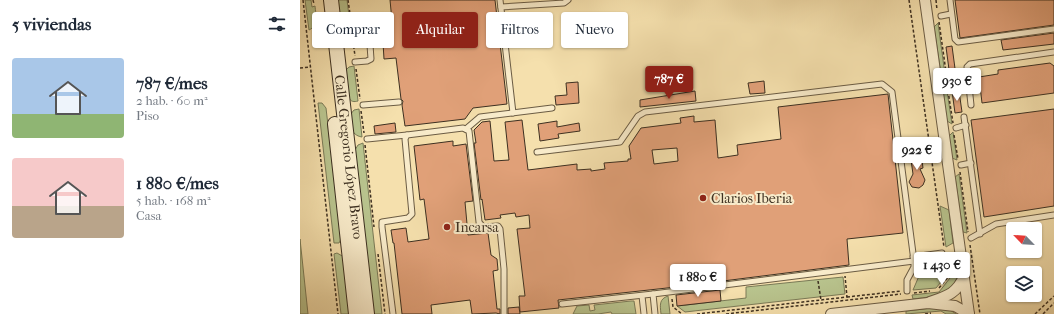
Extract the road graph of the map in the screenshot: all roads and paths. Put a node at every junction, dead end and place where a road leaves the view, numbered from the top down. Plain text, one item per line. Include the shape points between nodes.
1 (303, 0) edge
2 (313, 0) edge
3 (330, 0) edge
4 (348, 0) edge
5 (500, 0) edge
6 (568, 0) edge
7 (910, 0) edge
8 (925, 0) edge
9 (936, 0) edge
10 (950, 0) edge
11 (318, 2) edge
12 (501, 7) junction
13 (937, 11) dead end
14 (951, 14) junction
15 (939, 16) joint
16 (1054, 28) edge
17 (370, 48) edge
18 (1054, 52) edge
19 (355, 62) junction
20 (311, 67) junction
21 (300, 68) edge
22 (969, 82) junction
23 (950, 85) dead end
24 (399, 102) dead end
25 (363, 105) dead end
26 (971, 105) dead end
27 (552, 108) dead end
28 (513, 113) junction
29 (964, 117) dead end
30 (966, 125) junction
31 (956, 128) dead end
32 (466, 129) junction
33 (407, 135) junction
34 (367, 139) dead end
35 (537, 152) dead end
36 (970, 163) junction
37 (962, 165) dead end
38 (1054, 215) edge
39 (374, 227) dead end
40 (980, 234) junction
41 (970, 238) joint
42 (970, 244) dead end
43 (377, 251) dead end
44 (944, 255) junction
45 (914, 259) junction
46 (845, 270) junction
47 (964, 277) junction
48 (817, 281) dead end
49 (938, 290) dead end
50 (907, 291) dead end
51 (930, 291) dead end
52 (672, 292) junction
53 (653, 294) junction
54 (642, 296) junction
55 (1054, 296) edge
56 (821, 300) junction
57 (928, 303) junction
58 (1054, 303) edge
59 (562, 304) dead end
60 (338, 314) edge
61 (356, 314) edge
62 (367, 314) edge
63 (384, 314) edge
64 (393, 314) edge
65 (504, 314) edge
66 (644, 314) edge
67 (655, 314) edge
68 (682, 314) edge
69 (697, 314) edge
70 (726, 314) edge
71 (831, 314) edge
72 (969, 314) edge
73 (980, 314) edge
74 (1035, 314) edge
75 (1042, 314) edge

1 - 20 path
2 - 11 path
3 - 62 main road, Calle Gregorio López Bravo
4 - 19 path
5 - 12 lane
6 - 12 lane via 564,3
7 - 44 path
8 - 47 street
9 - 13 path
10 - 14 lane
11 - 61 main road, Calle Gregorio López Bravo
12 - 28 lane
14 - 15 lane
14 - 16 lane via 955,39 958,42
15 - 41 path
17 - 19 lane via 371,59
18 - 22 lane via 970,64 967,67
19 - 39 path
20 - 21 path
20 - 60 path
22 - 23 lane
22 - 26 lane
24 - 25 lane
27 - 28 lane
28 - 32 lane via 480,117
29 - 30 lane
30 - 31 lane
30 - 36 lane
32 - 33 lane
32 - 65 lane via 469,131 479,222 483,227 498,226 500,229 504,269
33 - 34 lane
33 - 64 lane via 405,139 412,214 408,218 382,222
35 - 45 lane via 620,142 638,116 645,112 882,84 892,92
36 - 37 lane
36 - 40 lane
38 - 40 lane via 996,224
40 - 41 lane
42 - 73 path
43 - 63 path
44 - 45 lane
44 - 49 path via 948,277
45 - 46 lane
45 - 50 lane via 914,267 907,280
46 - 52 lane
46 - 56 path via 848,297
47 - 57 street via 959,288
47 - 72 street
48 - 56 path
51 - 70 path
52 - 53 lane
52 - 68 path via 673,307
53 - 54 lane
53 - 67 lane
54 - 59 lane
54 - 66 lane
55 - 74 path
56 - 69 path
57 - 71 street
57 - 72 street via 956,306
58 - 75 path

